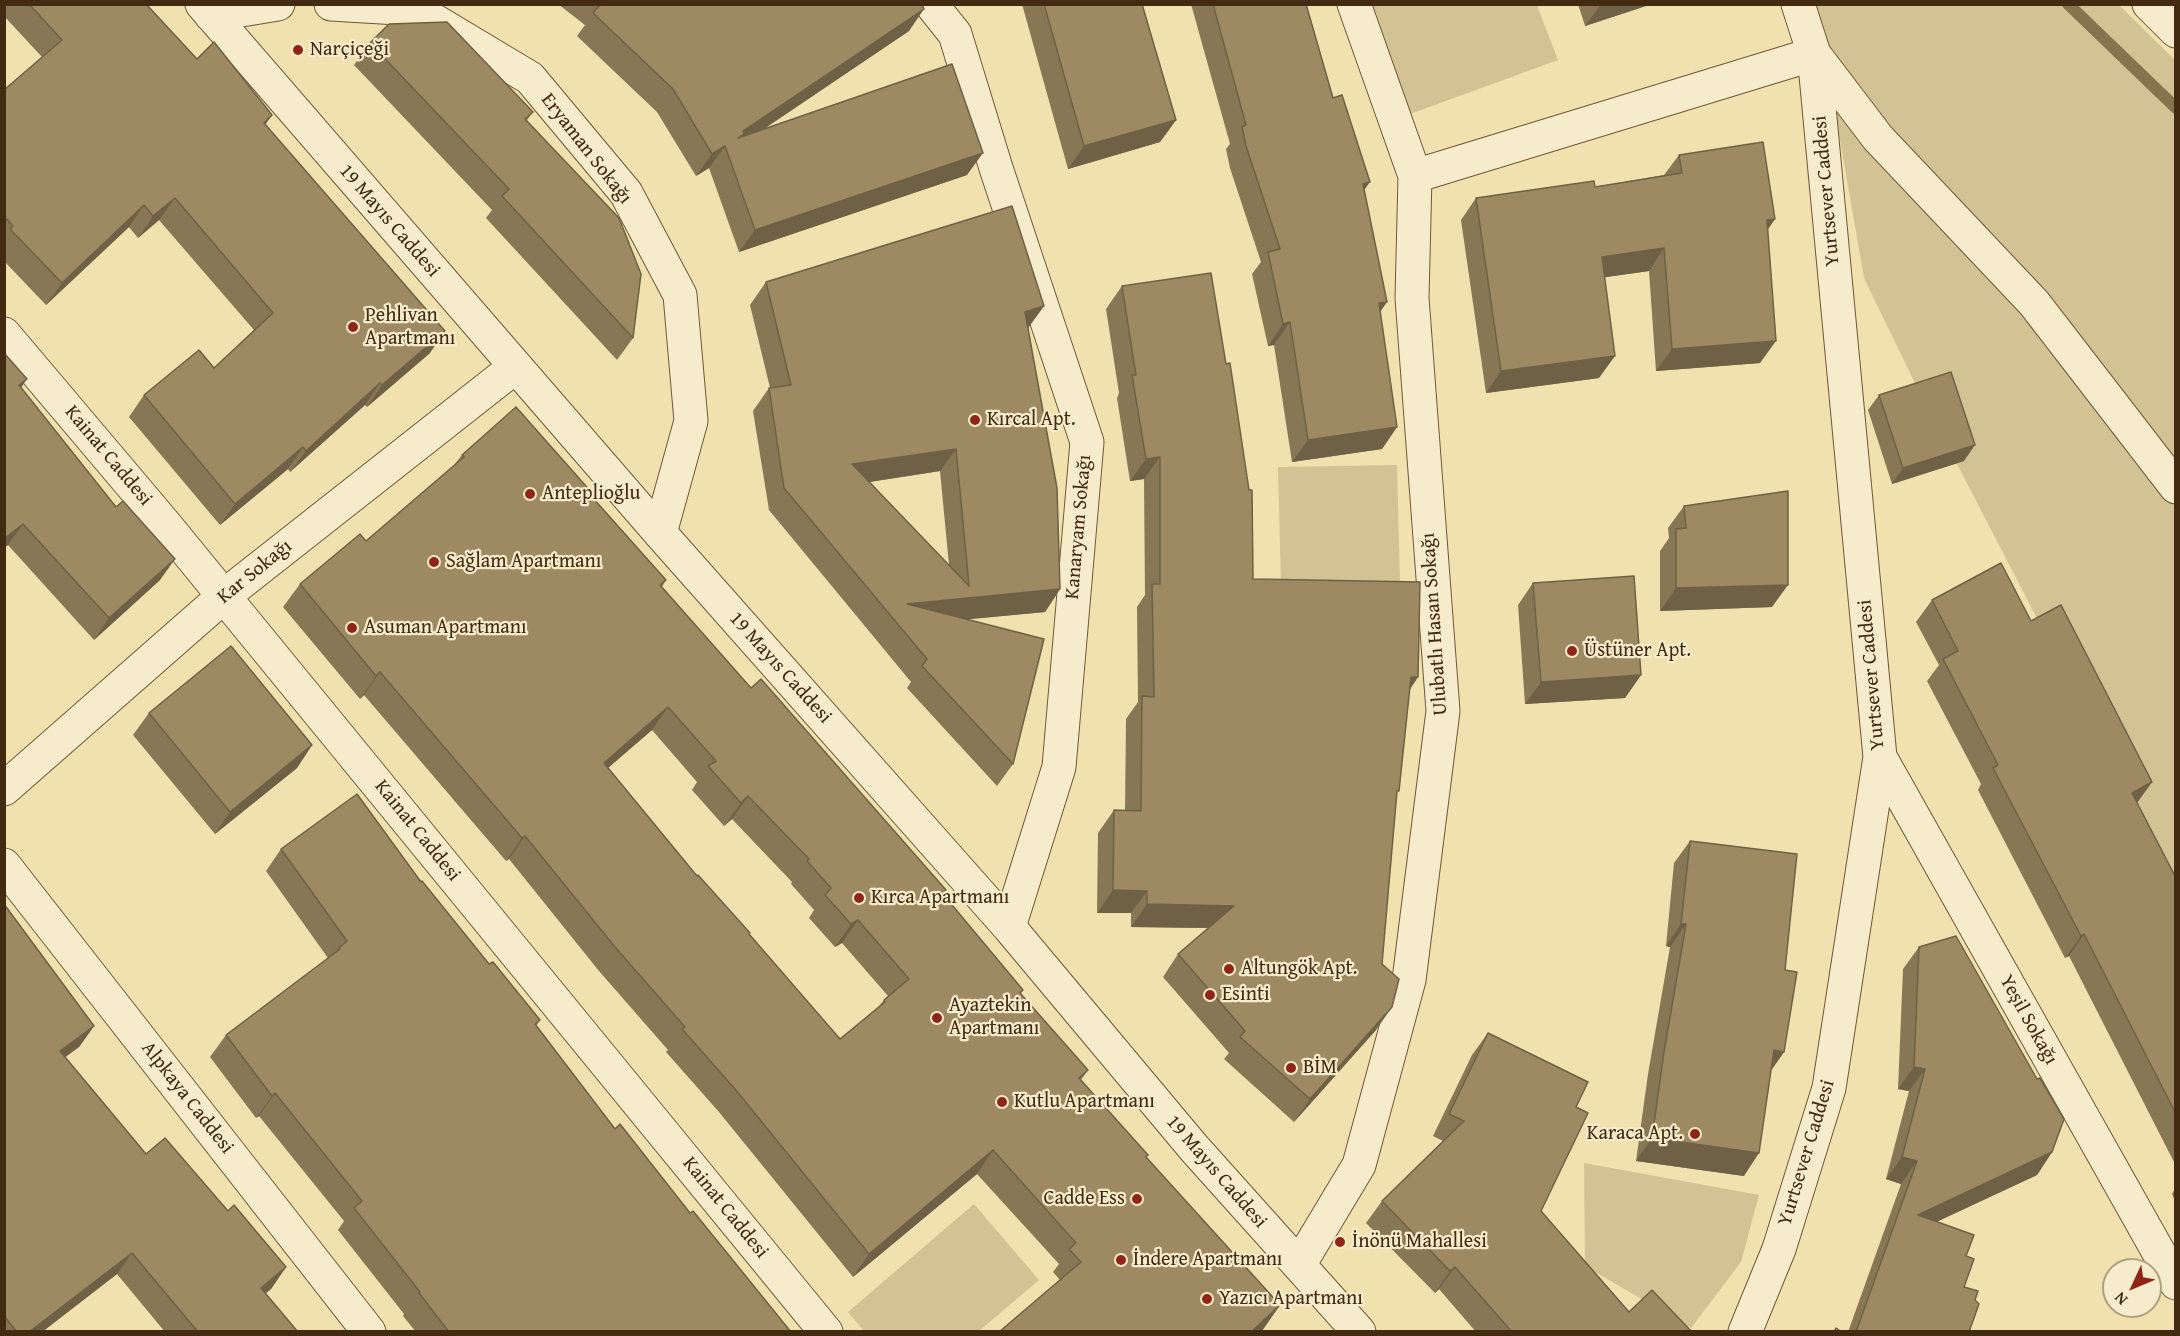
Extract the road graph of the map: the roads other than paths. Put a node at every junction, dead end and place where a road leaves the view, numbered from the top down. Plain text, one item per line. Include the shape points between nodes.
1 (278, 4) edge
2 (331, 4) edge
3 (931, 4) edge
4 (1354, 4) edge
5 (1798, 4) edge
6 (2149, 4) edge
7 (206, 10) edge
8 (2175, 31) edge
9 (1814, 54) junction
10 (1415, 176) junction
11 (4, 334) edge
12 (515, 367) junction
13 (2175, 487) edge
14 (660, 533) junction
15 (224, 596) junction
16 (1880, 757) junction
17 (4, 789) edge
18 (4, 865) edge
19 (1009, 927) junction
20 (1299, 1265) junction
21 (2175, 1283) edge
22 (369, 1332) edge
23 (826, 1332) edge
24 (1359, 1332) edge
25 (1745, 1332) edge

1 - 7 street
2 - 14 street, Eryaman Sokağı via 415,9 530,78 626,193 680,295 692,421
3 - 19 street, Kanaryam Sokağı via 955,34 1087,442 1059,767
4 - 10 street, Ulubatlı Hasan Sokağı
5 - 9 street, Yurtsever Caddesi
6 - 8 street
7 - 12 street, 19 Mayıs Caddesi
9 - 10 street
9 - 13 street via 1878,138 2034,303
9 - 16 street, Yurtsever Caddesi
10 - 20 street, Ulubatlı Hasan Sokağı via 1412,298 1443,711 1409,980 1359,1165
11 - 15 street, Kainat Caddesi
12 - 14 street, 19 Mayıs Caddesi
12 - 15 street, Kar Sokağı
14 - 19 street, 19 Mayıs Caddesi
15 - 17 street, Kar Sokağı
15 - 23 street, Kainat Caddesi
16 - 21 street, Yeşil Sokağı
16 - 25 street, Yurtsever Caddesi via 1829,1088 1779,1249
18 - 22 street, Alpkaya Caddesi
19 - 20 street, 19 Mayıs Caddesi via 1194,1148
20 - 24 street, 19 Mayıs Caddesi

